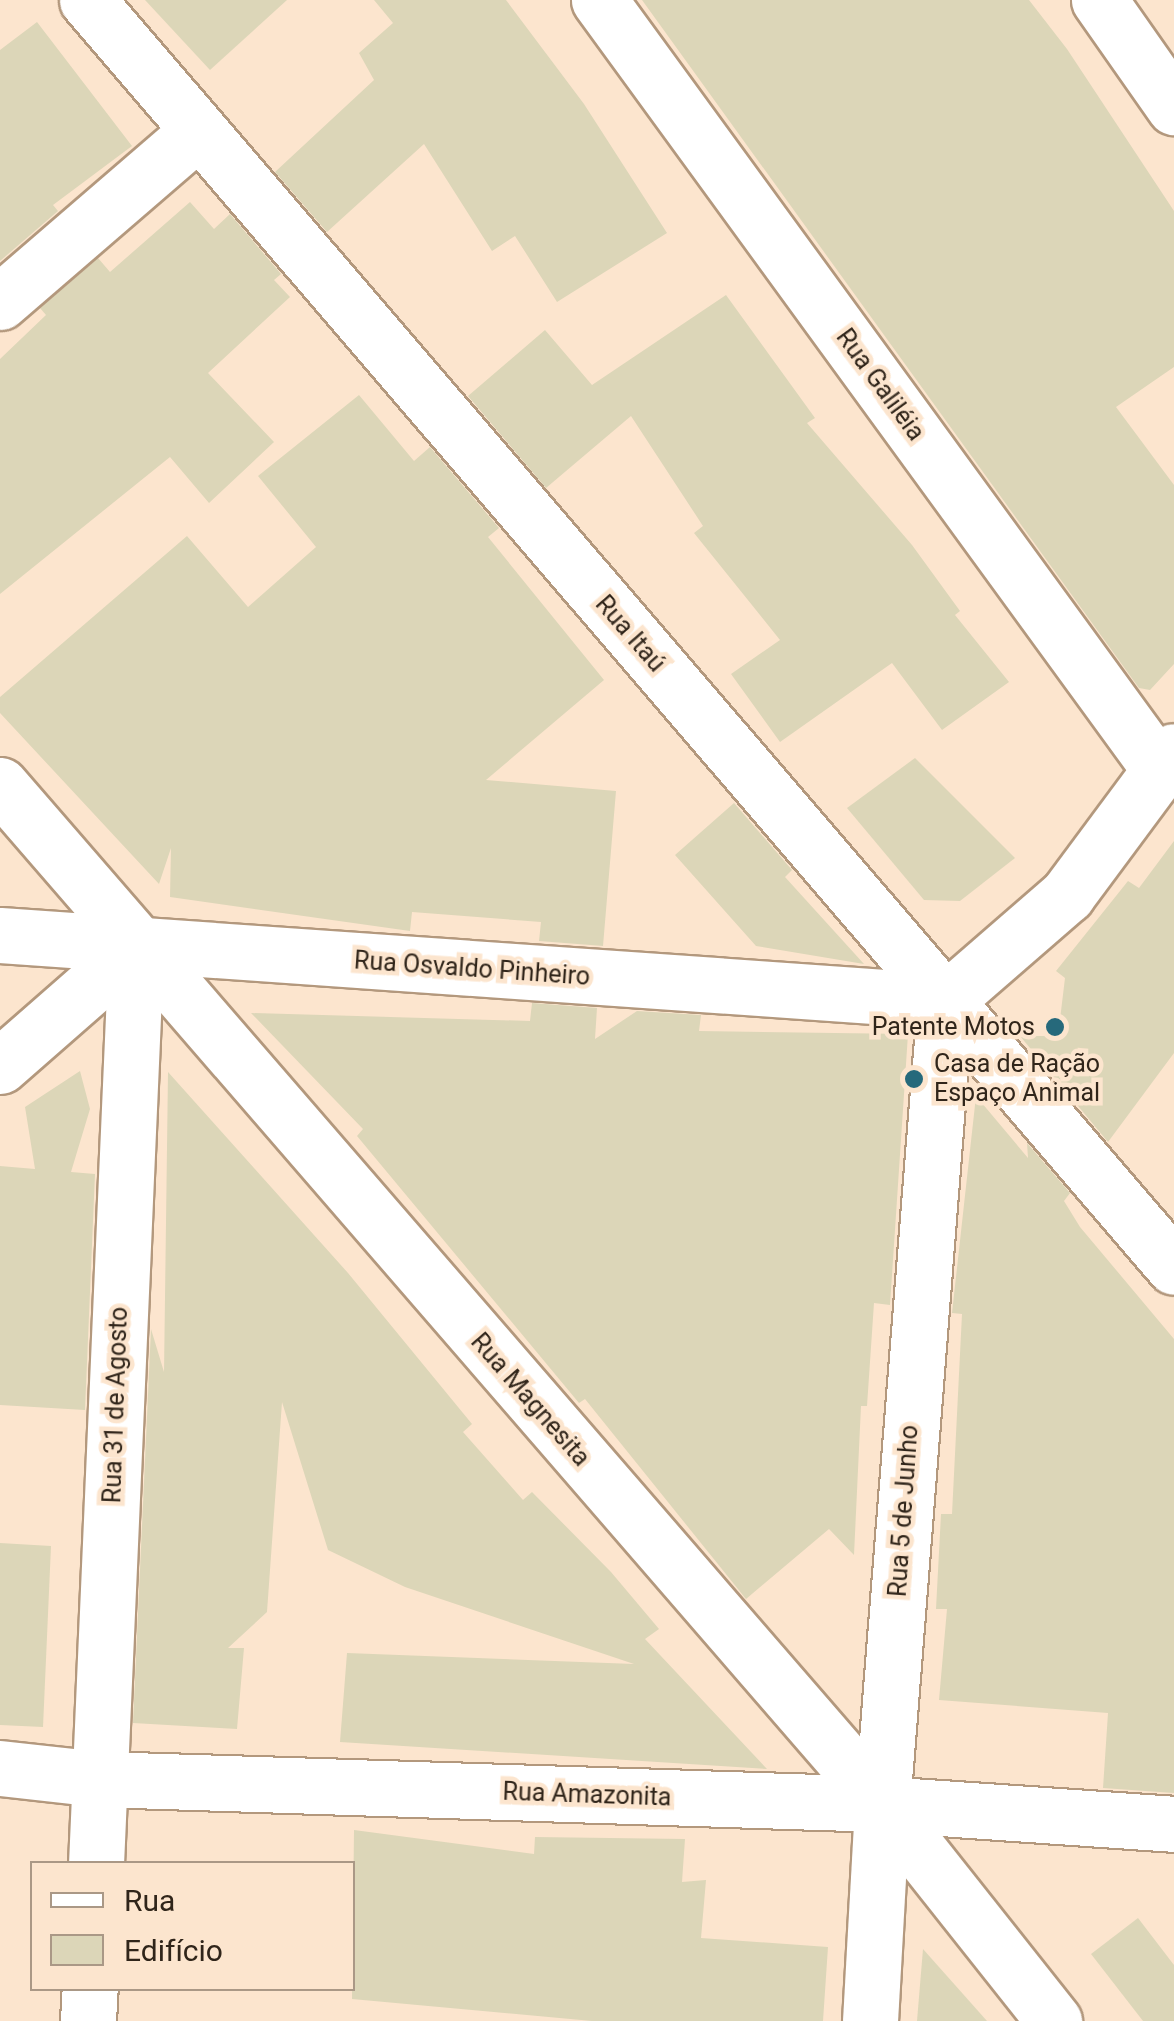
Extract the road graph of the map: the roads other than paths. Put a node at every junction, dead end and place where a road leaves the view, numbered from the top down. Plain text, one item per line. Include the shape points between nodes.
1 (86, 0) edge
2 (600, 0) edge
3 (1099, 0) edge
4 (1174, 107) edge
5 (198, 130) junction
6 (0, 302) edge
7 (1167, 761) edge
8 (0, 785) edge
9 (0, 935) edge
10 (136, 946) junction
11 (945, 1001) junction
12 (0, 1066) edge
13 (1174, 1267) edge
14 (0, 1768) edge
15 (100, 1779) junction
16 (882, 1804) junction
17 (1174, 1824) edge
18 (96, 1861) edge
19 (90, 1991) edge
20 (88, 2021) edge
21 (870, 2021) edge
22 (1054, 2021) edge

1 - 5 street, Rua Itaú
2 - 7 street, Rua Galiléia
3 - 4 street
5 - 6 street
5 - 11 street, Rua Itaú
7 - 11 street via 1067,895
8 - 10 street, Rua Magnesita
9 - 10 street, Rua Osvaldo Pinheiro
10 - 11 street, Rua Osvaldo Pinheiro
10 - 12 street
10 - 15 street, Rua 31 de Agosto
10 - 16 street, Rua Magnesita
11 - 13 street, Rua Itaú
11 - 16 street, Rua 5 de Junho
14 - 15 street, Rua Amazonita
15 - 16 street, Rua Amazonita
15 - 18 street, Rua 31 de Agosto
16 - 17 street, Rua Amazonita
16 - 21 street, Rua 5 de Junho
16 - 22 street, Rua Magnesita
19 - 20 street

